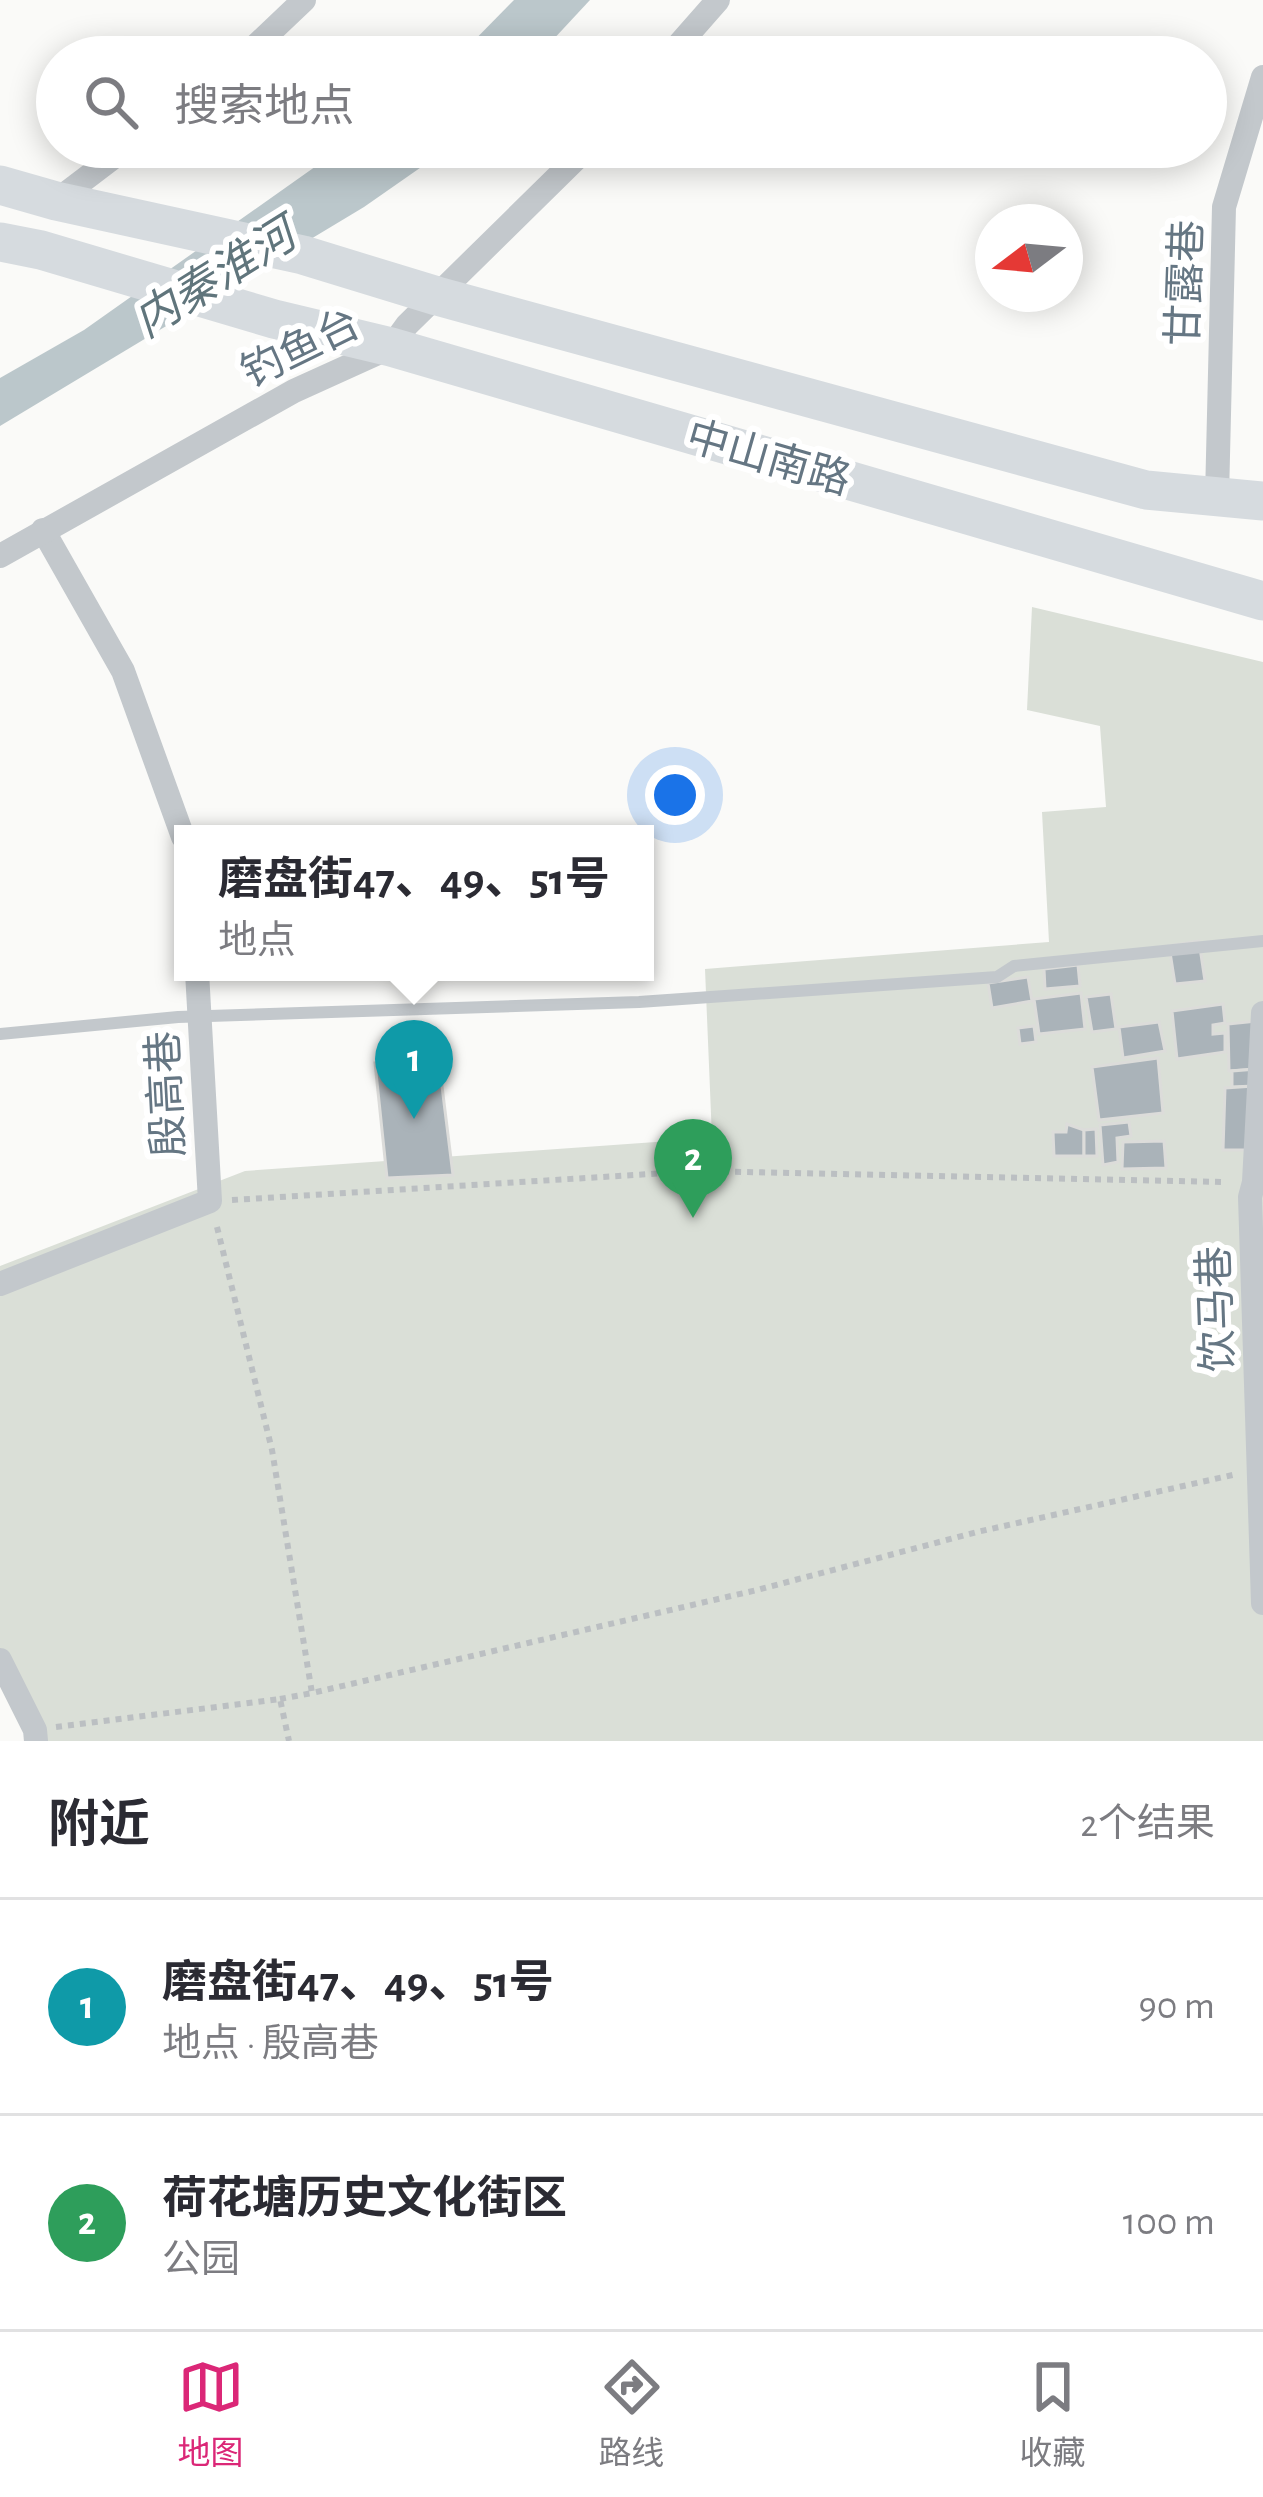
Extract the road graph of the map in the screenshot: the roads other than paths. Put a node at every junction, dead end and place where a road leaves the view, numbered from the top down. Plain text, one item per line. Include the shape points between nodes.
1 (304, 0) edge
2 (718, 0) edge
3 (266, 36) edge
4 (686, 36) edge
5 (1263, 77) edge
6 (99, 168) edge
7 (566, 168) edge
8 (0, 187) edge
9 (56, 201) junction
10 (0, 242) edge
11 (303, 255) joint
12 (437, 296) junction
13 (392, 347) junction
14 (1217, 497) junction
15 (1263, 501) edge
16 (43, 530) junction
17 (0, 556) edge
18 (1263, 601) edge
19 (179, 825) edge
20 (1263, 941) edge
21 (197, 981) edge
22 (1263, 1013) edge
23 (199, 1016) junction
24 (0, 1034) edge
25 (0, 1284) edge
26 (1263, 1603) edge
27 (0, 1660) edge
28 (35, 1735) edge

1 - 3 street
2 - 4 street
5 - 14 street, 甘露巷 via 1224,207
6 - 9 street
7 - 12 street, 钓鱼台
8 - 9 main road
9 - 11 main road
10 - 13 main road, 中山南路
11 - 12 lane
12 - 13 street, 钓鱼台
12 - 14 lane via 1146,490
13 - 16 street, 钓鱼台 via 293,391
13 - 18 main road, 中山南路
14 - 15 lane
16 - 17 street, 钓鱼台
16 - 19 street via 123,671
20 - 23 lane via 1015,966 998,977 639,1002
21 - 23 street, 殷高巷
22 - 26 street, 饮马巷 via 1250,1197
23 - 24 lane
23 - 25 street, 殷高巷 via 210,1201
27 - 28 street

